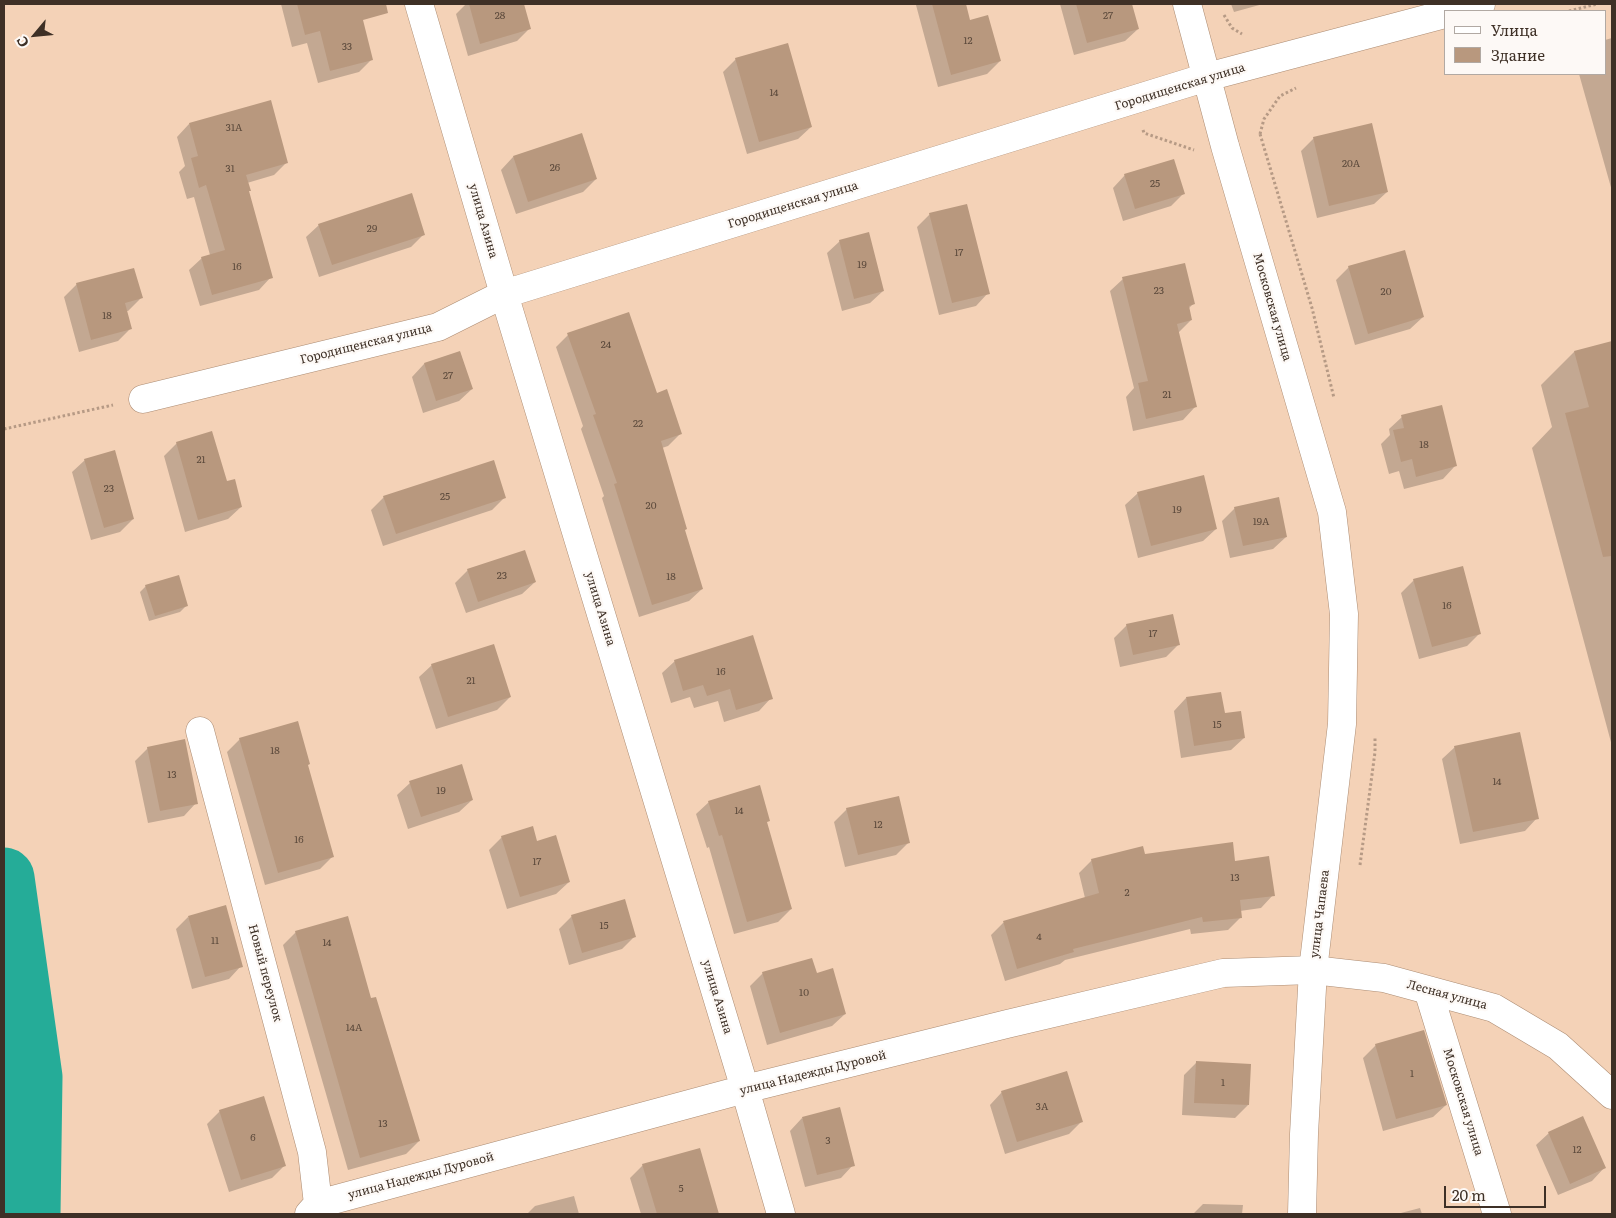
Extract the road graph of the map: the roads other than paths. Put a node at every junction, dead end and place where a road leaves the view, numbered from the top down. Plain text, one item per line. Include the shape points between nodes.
1 (419, 4) edge
2 (1187, 4) edge
3 (1481, 4) edge
4 (1457, 10) edge
5 (1444, 14) edge
6 (1207, 77) junction
7 (504, 294) junction
8 (143, 399) road end
9 (1344, 614) joint
10 (200, 731) dead end
11 (1314, 970) junction
12 (1428, 990) junction
13 (745, 1089) junction
14 (1612, 1094) edge
15 (313, 1209) edge
16 (781, 1214) edge
17 (1302, 1214) edge
18 (1497, 1214) edge

1 - 7 street, улица Азина
2 - 6 street, Московская улица
3 - 4 street
5 - 6 street, Городищенская улица
6 - 7 street, Городищенская улица
6 - 9 street, Московская улица via 1332,512
7 - 8 street, Городищенская улица via 438,327
7 - 13 street, улица Азина
9 - 11 street, улица Чапаева via 1342,724
10 - 15 street, Новый переулок via 312,1152
11 - 12 street, Лесная улица via 1384,978
11 - 13 street, улица Надежды Дуровой via 1224,973
11 - 17 street, улица Чапаева
12 - 14 street, Лесная улица via 1494,1008 1558,1046
12 - 18 street, Московская улица
13 - 15 street, улица Надежды Дуровой
13 - 16 street, улица Азина

